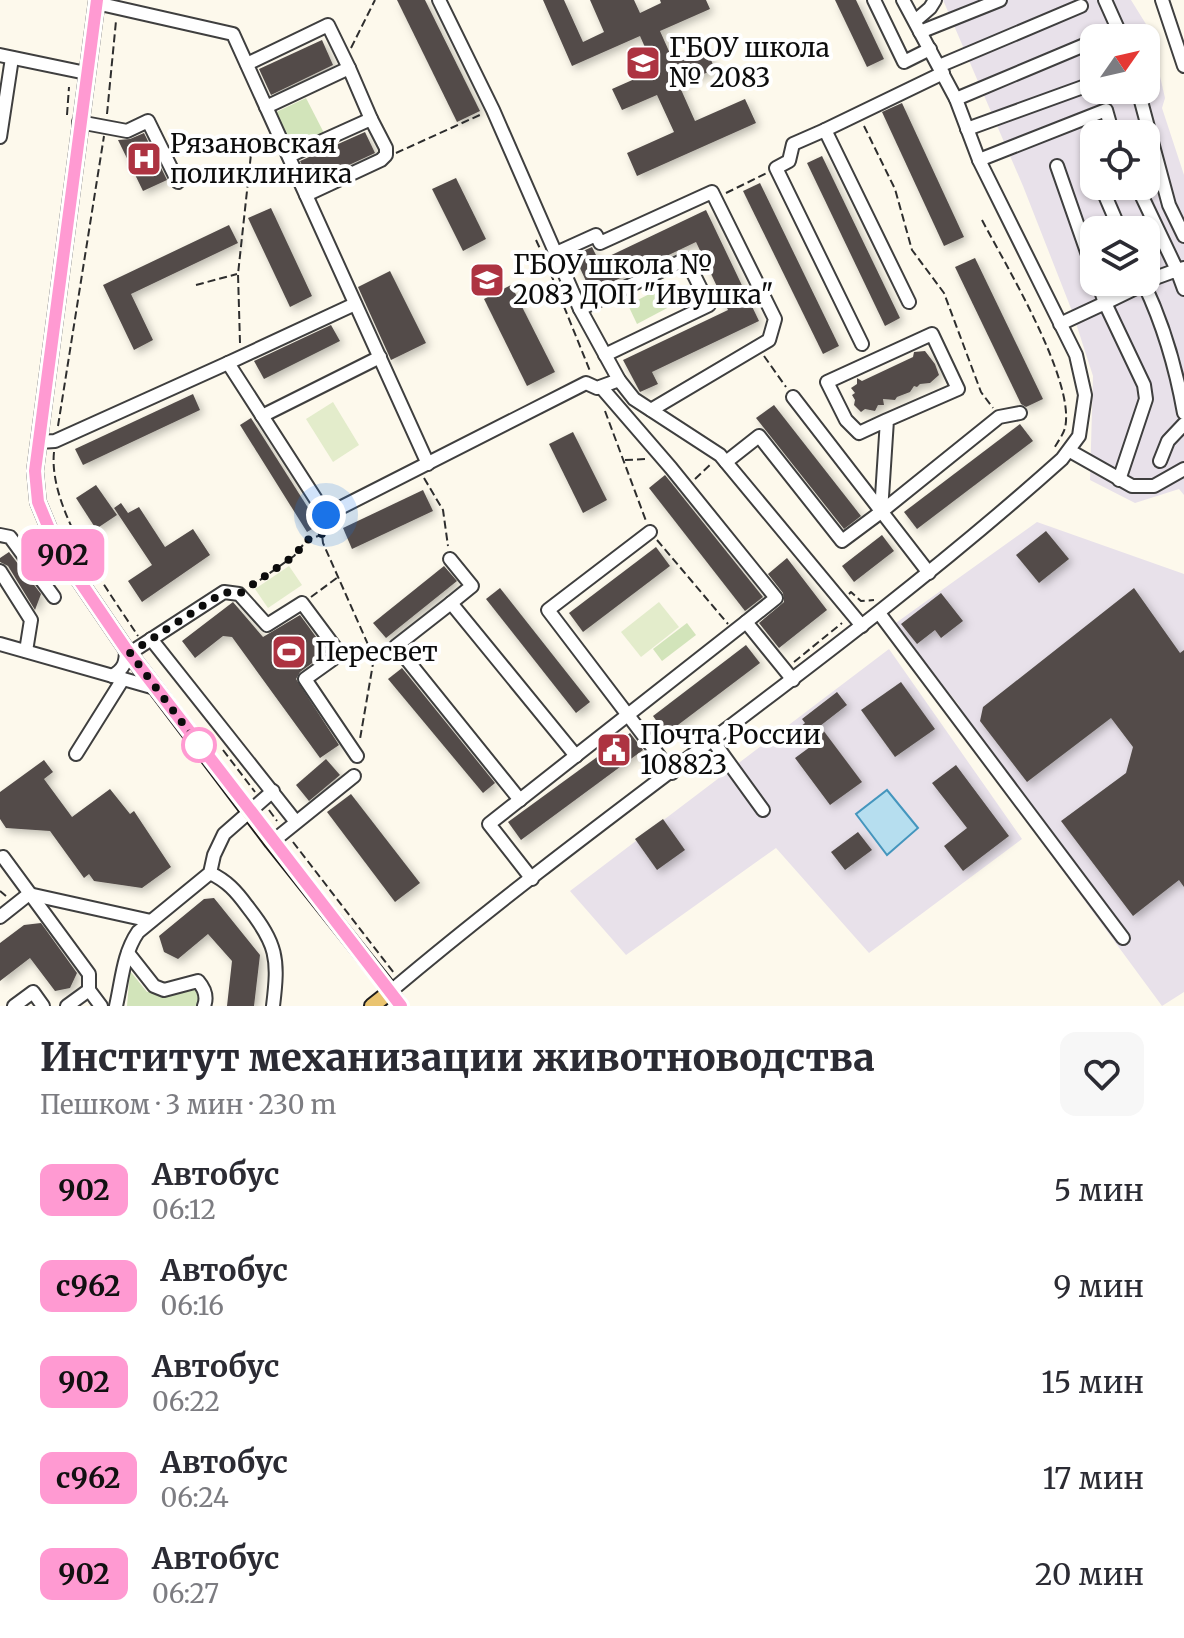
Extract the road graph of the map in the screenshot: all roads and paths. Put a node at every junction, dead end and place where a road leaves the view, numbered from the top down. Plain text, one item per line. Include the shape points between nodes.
1 (375, 0) edge
2 (439, 0) edge
3 (874, 0) edge
4 (935, 0) edge
5 (1000, 0) edge
6 (1105, 0) edge
7 (1162, 0) edge
8 (96, 2) edge
9 (910, 3) edge
10 (1081, 6) dead end
11 (117, 9) junction
12 (1116, 24) edge
13 (918, 27) junction
14 (1080, 47) edge
15 (930, 49) junction
16 (6, 56) edge
17 (247, 64) junction
18 (347, 64) junction
19 (1184, 66) edge
20 (941, 69) junction
21 (86, 73) junction
22 (69, 87) dead end
23 (1080, 88) edge
24 (956, 99) junction
25 (1142, 104) edge
26 (266, 107) junction
27 (493, 110) junction
28 (858, 114) junction
29 (73, 118) junction
30 (371, 119) junction
31 (1080, 120) edge
32 (1081, 120) edge
33 (1109, 120) edge
34 (105, 127) junction
35 (967, 129) junction
36 (825, 130) junction
37 (0, 137) edge
38 (280, 139) junction
39 (289, 156) junction
40 (381, 160) junction
41 (979, 160) junction
42 (1057, 166) dead end
43 (776, 168) junction
44 (178, 182) dead end
45 (306, 195) junction
46 (715, 198) junction
47 (1144, 200) edge
48 (982, 220) dead end
49 (532, 229) dead end
50 (1080, 232) edge
51 (1184, 236) edge
52 (554, 254) junction
53 (1180, 269) edge
54 (238, 274) junction
55 (1160, 277) edge
56 (196, 285) dead end
57 (1184, 289) edge
58 (1103, 296) edge
59 (1119, 296) edge
60 (1150, 296) edge
61 (909, 302) dead end
62 (1105, 303) junction
63 (355, 304) junction
64 (580, 309) junction
65 (1060, 324) junction
66 (862, 344) dead end
67 (758, 347) junction
68 (605, 355) junction
69 (380, 357) junction
70 (234, 360) junction
71 (619, 380) junction
72 (599, 388) junction
73 (793, 397) joint
74 (651, 410) junction
75 (1020, 413) dead end
76 (1184, 413) edge
77 (262, 416) junction
78 (999, 417) junction
79 (887, 420) junction
80 (1184, 424) edge
81 (55, 441) junction
82 (39, 442) junction
83 (1070, 451) junction
84 (1050, 456) dead end
85 (723, 459) junction
86 (1160, 461) dead end
87 (423, 466) junction
88 (1184, 469) edge
89 (694, 479) dead end
90 (1119, 480) junction
91 (881, 512) junction
92 (326, 515) junction
93 (650, 532) junction
94 (322, 534) junction
95 (0, 535) edge
96 (450, 559) joint
97 (0, 571) edge
98 (929, 573) junction
99 (339, 577) junction
100 (239, 594) junction
101 (54, 597) dead end
102 (841, 601) junction
103 (302, 603) junction
104 (451, 603) junction
105 (876, 607) junction
106 (845, 621) dead end
107 (746, 622) junction
108 (862, 626) junction
109 (734, 631) junction
110 (147, 641) junction
111 (2, 646) edge
112 (26, 651) junction
113 (128, 651) junction
114 (340, 654) junction
115 (374, 658) junction
116 (789, 675) junction
117 (117, 677) junction
118 (155, 688) junction
119 (628, 715) junction
120 (216, 740) dead end
121 (713, 741) junction
122 (76, 754) dead end
123 (357, 756) joint
124 (576, 756) junction
125 (672, 773) junction
126 (354, 776) dead end
127 (273, 791) junction
128 (261, 800) junction
129 (520, 800) junction
130 (249, 810) junction
131 (763, 810) dead end
132 (296, 822) junction
133 (285, 831) junction
134 (272, 842) junction
135 (3, 857) dead end
136 (210, 873) junction
137 (532, 879) junction
138 (29, 894) junction
139 (0, 917) edge
140 (151, 921) junction
141 (1123, 938) dead end
142 (128, 953) junction
143 (394, 985) junction
144 (89, 990) junction
145 (14, 1006) edge
146 (43, 1006) edge
147 (67, 1006) edge
148 (101, 1006) edge
149 (116, 1006) edge
150 (204, 1006) edge
151 (273, 1006) edge
152 (372, 1006) edge
153 (401, 1006) edge

1 - 18 path
2 - 27 street
3 - 15 street via 904,62
4 - 13 street
5 - 13 street
6 - 12 street
7 - 19 street
8 - 11 street
8 - 21 main road
9 - 13 street
10 - 20 street
11 - 17 street via 233,34
11 - 34 path
13 - 15 street
14 - 24 street
15 - 20 street
16 - 21 street
16 - 37 street
17 - 18 street via 328,25
17 - 26 street
18 - 26 street
18 - 30 street
20 - 24 street
20 - 28 street
21 - 29 main road
22 - 29 path
23 - 35 street
24 - 35 street
25 - 51 street via 1169,205
26 - 38 street
27 - 40 path
27 - 52 street
28 - 36 street
28 - 78 path via 895,189 912,250 944,293 981,392
29 - 34 street
29 - 82 main road
30 - 39 street
30 - 40 street via 386,148
31 - 41 street
32 - 33 street via 1106,110
34 - 44 street via 127,131 148,121
34 - 81 path
35 - 41 street
36 - 43 street via 793,144 789,161
36 - 61 street
38 - 39 street
38 - 54 path via 251,154
39 - 45 street
40 - 45 street
41 - 65 street
42 - 50 street
43 - 46 path
43 - 66 street
45 - 63 street
46 - 52 street via 712,192 600,243 596,235
46 - 67 street via 775,319 769,340
47 - 53 street
48 - 84 path via 1054,362 1065,398 1065,428
49 - 72 path
52 - 64 street
53 - 55 street
53 - 57 street
54 - 56 path
54 - 70 path
58 - 62 street
59 - 62 street
60 - 76 street via 1175,366
62 - 65 street
62 - 90 street via 1146,399
63 - 69 street
63 - 70 street
64 - 68 street
64 - 68 street via 686,259 709,305
65 - 83 street via 1076,355 1085,395 1079,436
67 - 73 path
67 - 74 street
68 - 71 street
69 - 77 street
69 - 87 street
70 - 77 street
70 - 81 street
71 - 72 street
71 - 74 street
72 - 87 street via 586,383
72 - 93 path
72 - 107 street via 776,598
73 - 91 street
74 - 85 street
75 - 78 street
77 - 92 street
78 - 91 street
79 - 79 street via 958,389 932,334 827,382 846,420 859,433
79 - 91 street
80 - 86 street via 1168,441
81 - 82 street
81 - 110 path via 52,468 59,499 102,581
82 - 113 main road via 38,502 50,531
83 - 90 street
83 - 98 street
85 - 89 path
85 - 91 street via 759,436 842,541
85 - 102 street
87 - 92 street
87 - 96 path via 443,510
88 - 90 street via 1154,486
91 - 98 street
92 - 94 path
93 - 109 path
93 - 119 street via 548,610
94 - 99 path
94 - 100 path
95 - 101 street via 10,537
96 - 104 street via 472,586
97 - 112 street via 31,620
98 - 105 street
99 - 103 path
99 - 115 path
100 - 103 street via 267,625
100 - 110 street via 224,592
102 - 105 path via 851,592
102 - 108 street
103 - 114 street
104 - 124 street
104 - 129 street via 396,646
105 - 108 street
105 - 141 street
106 - 116 path
107 - 109 street
107 - 116 street
108 - 116 street
109 - 119 street
110 - 113 street
110 - 127 street
111 - 112 street
112 - 117 street
113 - 117 street
113 - 118 main road
114 - 115 path
114 - 123 street via 305,679
115 - 123 path
116 - 121 street
117 - 118 street
117 - 122 street
118 - 130 main road
119 - 124 street
119 - 125 street
120 - 128 path
121 - 125 street
121 - 131 street
124 - 129 street
125 - 137 street
126 - 132 street
127 - 128 street
127 - 132 street
128 - 130 street
128 - 133 path
129 - 137 street via 489,824
130 - 134 main road
130 - 136 street via 224,834
132 - 133 street
133 - 134 street
133 - 143 path
134 - 143 main road
135 - 138 street
136 - 140 street
136 - 151 street via 233,888 270,938 276,972
137 - 143 street
138 - 139 street
138 - 140 street
138 - 144 street via 89,974
140 - 142 street via 138,932
142 - 149 street
142 - 150 street via 154,986 164,990 198,981 205,991
143 - 152 main road
143 - 153 street
144 - 147 street
144 - 148 street
145 - 146 street via 33,992

